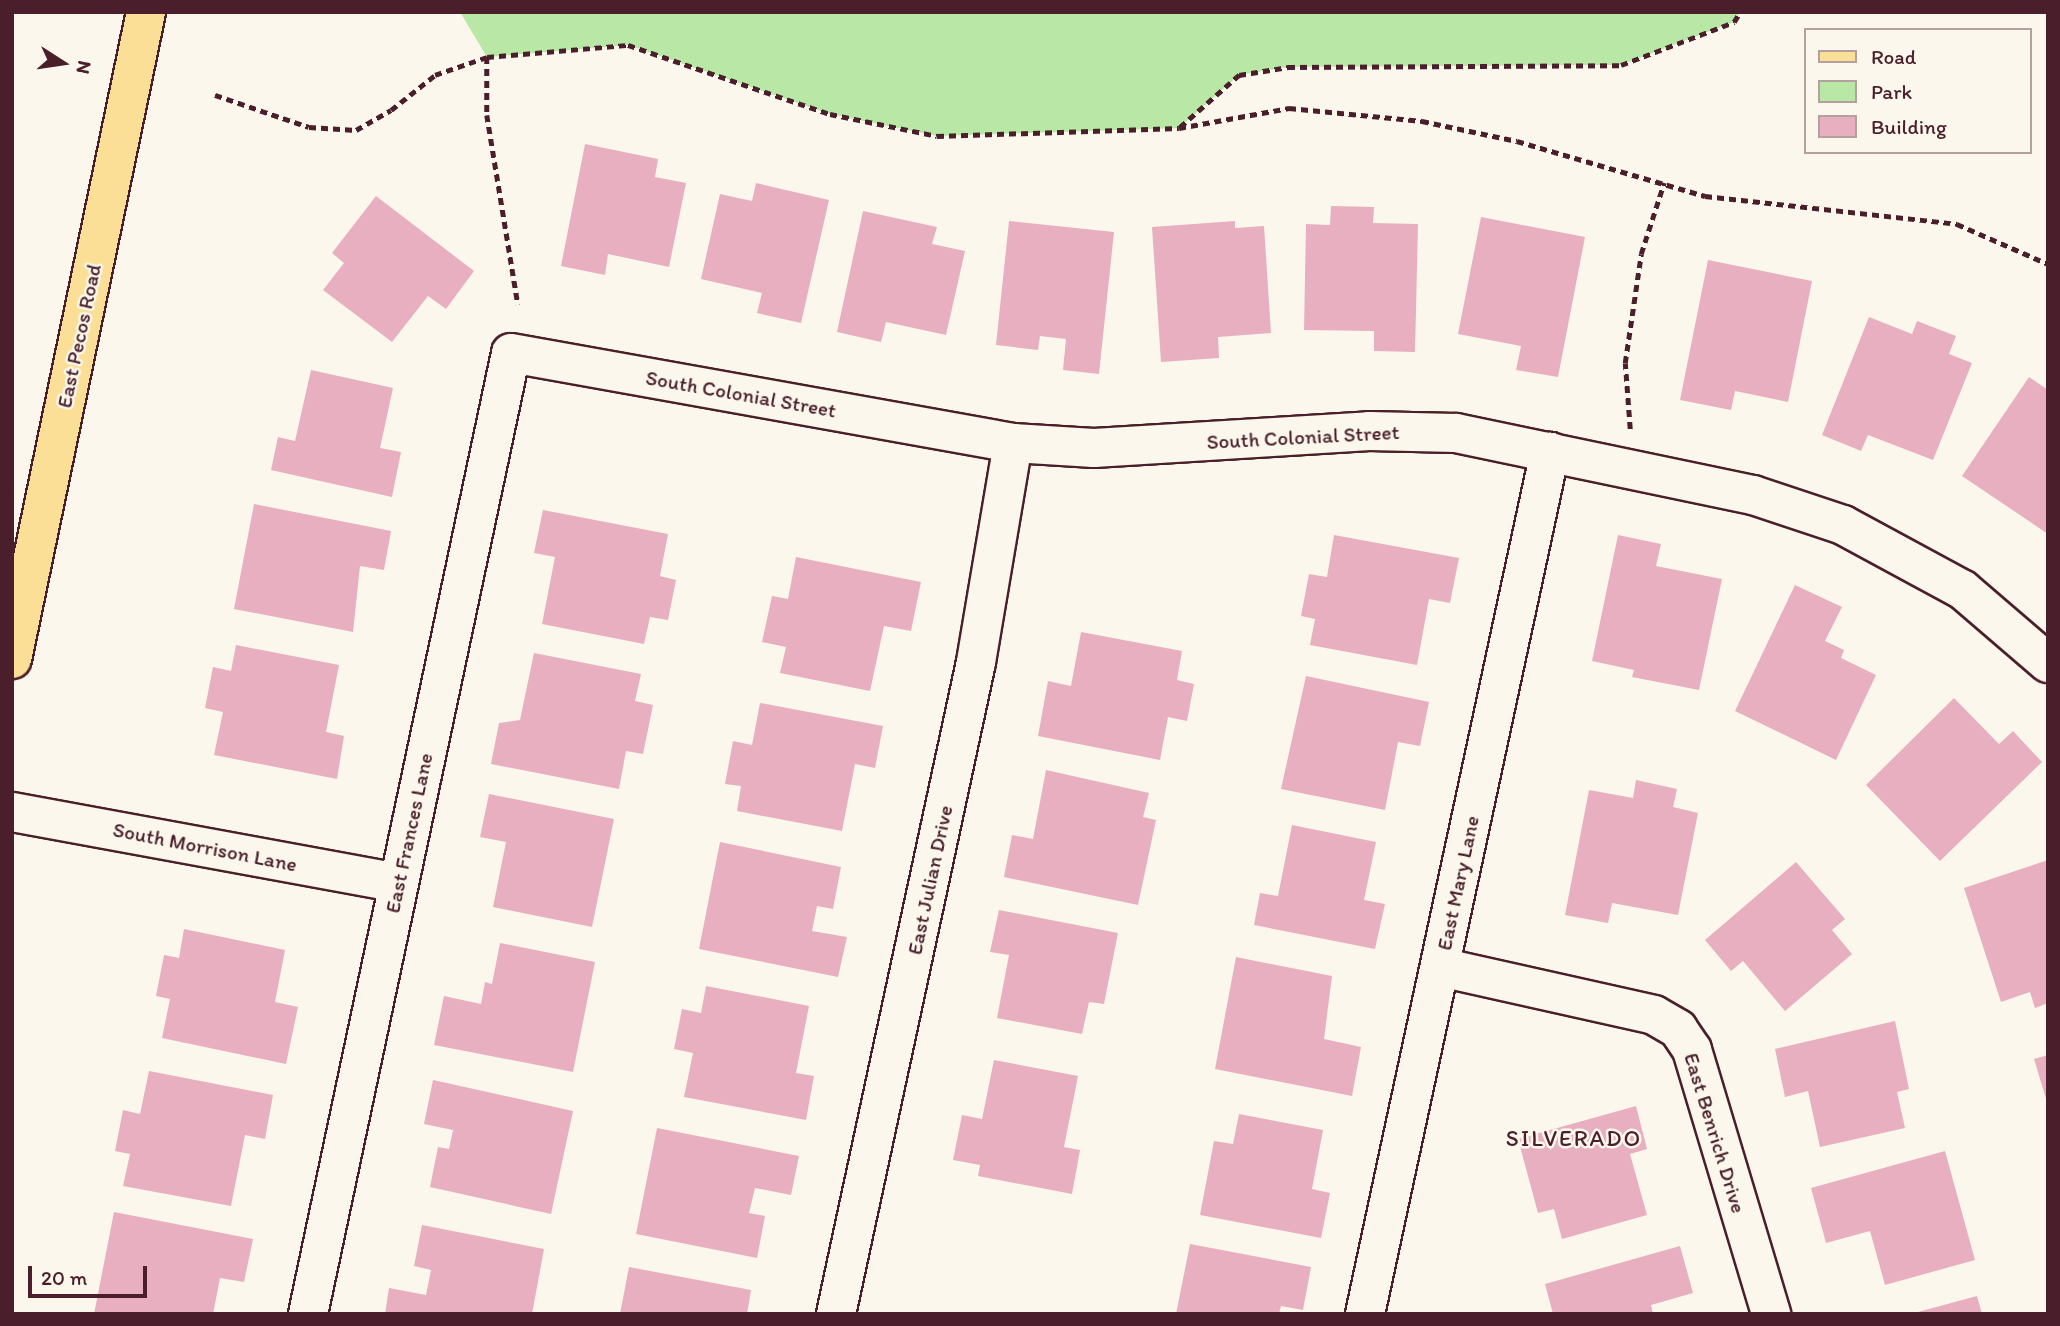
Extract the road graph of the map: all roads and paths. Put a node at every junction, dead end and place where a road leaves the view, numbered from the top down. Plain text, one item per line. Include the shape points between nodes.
1 (146, 12) edge
2 (1740, 12) edge
3 (487, 57) junction
4 (215, 95) dead end
5 (1179, 128) junction
6 (1664, 183) junction
7 (2048, 264) edge
8 (519, 304) dead end
9 (511, 353) joint
10 (1630, 432) dead end
11 (1013, 443) junction
12 (1550, 452) junction
13 (12, 659) edge
14 (2048, 663) edge
15 (12, 812) edge
16 (399, 883) junction
17 (1440, 967) junction
18 (308, 1314) edge
19 (836, 1314) edge
20 (1365, 1314) edge
21 (1771, 1314) edge

1 - 13 main road, East Pecos Road
2 - 5 path via 1734,22 1621,65 1288,67 1239,75
3 - 4 path via 435,75 391,110 356,130 309,127
3 - 5 path via 628,45 830,114 937,136
3 - 8 path via 487,115
5 - 6 path via 1289,108 1422,121 1517,141
6 - 7 path via 1705,196 1957,224
6 - 10 path via 1641,254 1625,363
9 - 11 street, South Colonial Street
9 - 16 street, East Frances Lane
11 - 12 street, South Colonial Street via 1094,449 1382,431 1456,433
11 - 19 street, East Julian Drive via 976,662
12 - 14 street, South Colonial Street via 1754,495 1843,525 1963,590
12 - 17 street, East Mary Lane
15 - 16 street, South Morrison Lane
16 - 18 street, East Frances Lane
17 - 20 street, East Mary Lane
17 - 21 street, East Benrich Drive via 1654,1015 1678,1029 1692,1050

